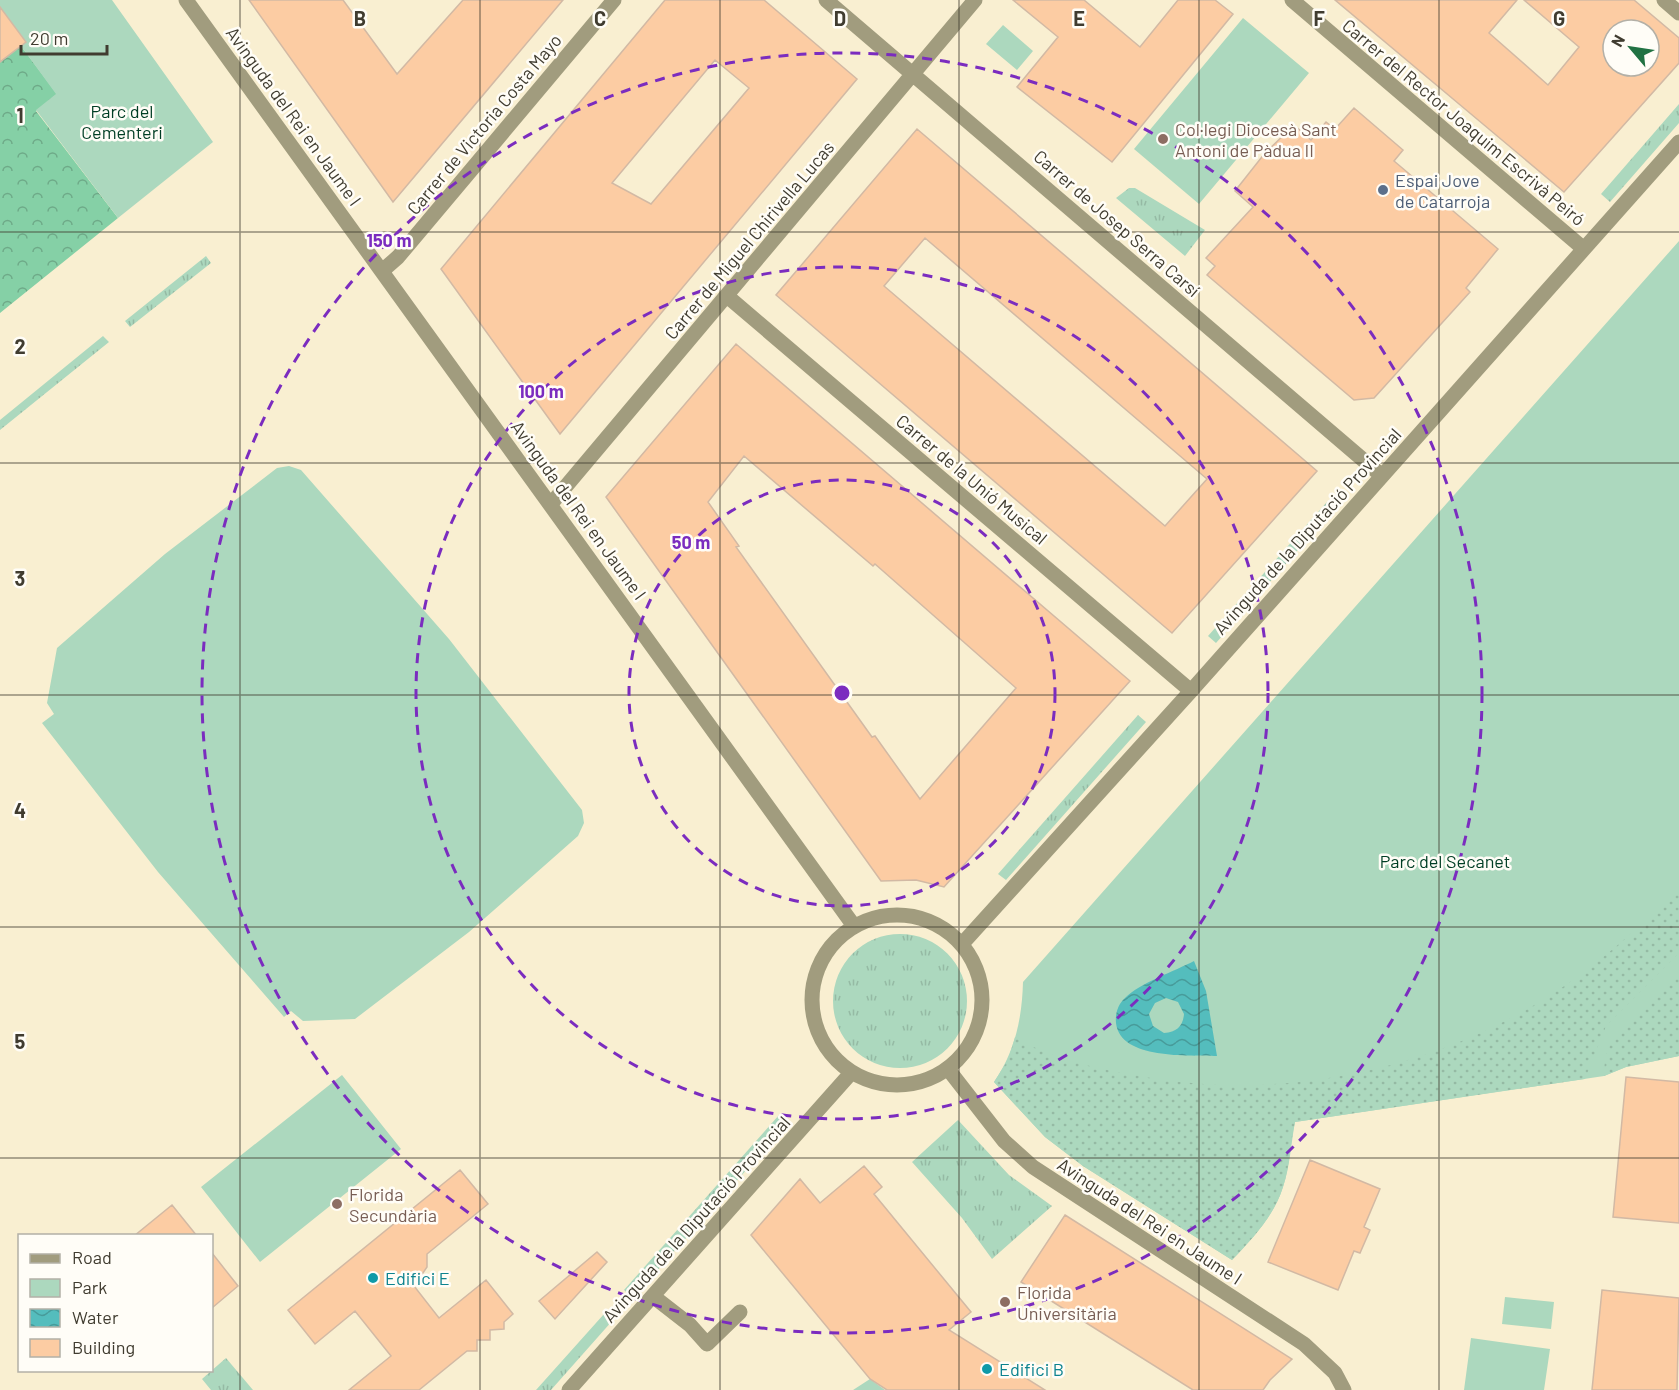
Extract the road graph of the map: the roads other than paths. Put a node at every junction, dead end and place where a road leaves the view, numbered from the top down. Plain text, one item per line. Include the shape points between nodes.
1 (186, 0) edge
2 (614, 0) edge
3 (826, 0) edge
4 (975, 0) edge
5 (1292, 0) edge
6 (1664, 0) edge
7 (1679, 13) edge
8 (913, 75) junction
9 (1679, 142) edge
10 (1584, 249) junction
11 (382, 271) junction
12 (727, 296) junction
13 (1382, 476) junction
14 (551, 504) junction
15 (1191, 691) junction
16 (854, 926) junction
17 (962, 944) junction
18 (948, 1069) junction
19 (851, 1073) junction
20 (654, 1297) junction
21 (740, 1312) dead end
22 (569, 1390) edge
23 (1344, 1390) edge

1 - 11 street, Avinguda del Rei en Jaume I
2 - 11 street, Carrer de Victoria Costa Mayo via 398,257
3 - 8 street, Carrer de Josep Serra Carsí
4 - 8 street, Carrer de Miguel Chirivella Lucas
5 - 10 street, Carrer del Rector Joaquim Escrivà Peiró
6 - 7 street
8 - 12 street, Carrer de Miguel Chirivella Lucas
8 - 13 street, Carrer de Josep Serra Carsí
9 - 10 street, Avinguda de la Diputació Provincial
10 - 13 street, Avinguda de la Diputació Provincial
11 - 14 street, Avinguda del Rei en Jaume I
12 - 14 street, Carrer de Miguel Chirivella Lucas
12 - 15 street, Carrer de la Unió Musical
13 - 15 street, Avinguda de la Diputació Provincial
14 - 16 street, Avinguda del Rei en Jaume I
15 - 17 street, Avinguda de la Diputació Provincial
16 - 17 street via 872,918 912,915 948,931
16 - 19 street via 820,963 813,987 812,1012 819,1036 832,1057
17 - 18 street via 980,977 982,1013 975,1036
18 - 19 street via 908,1086 869,1082
18 - 23 street, Avinguda del Rei en Jaume I via 1017,1155 1076,1198 1304,1344 1335,1373
19 - 20 street, Avinguda de la Diputació Provincial
20 - 21 street via 707,1344
20 - 22 street, Avinguda de la Diputació Provincial

